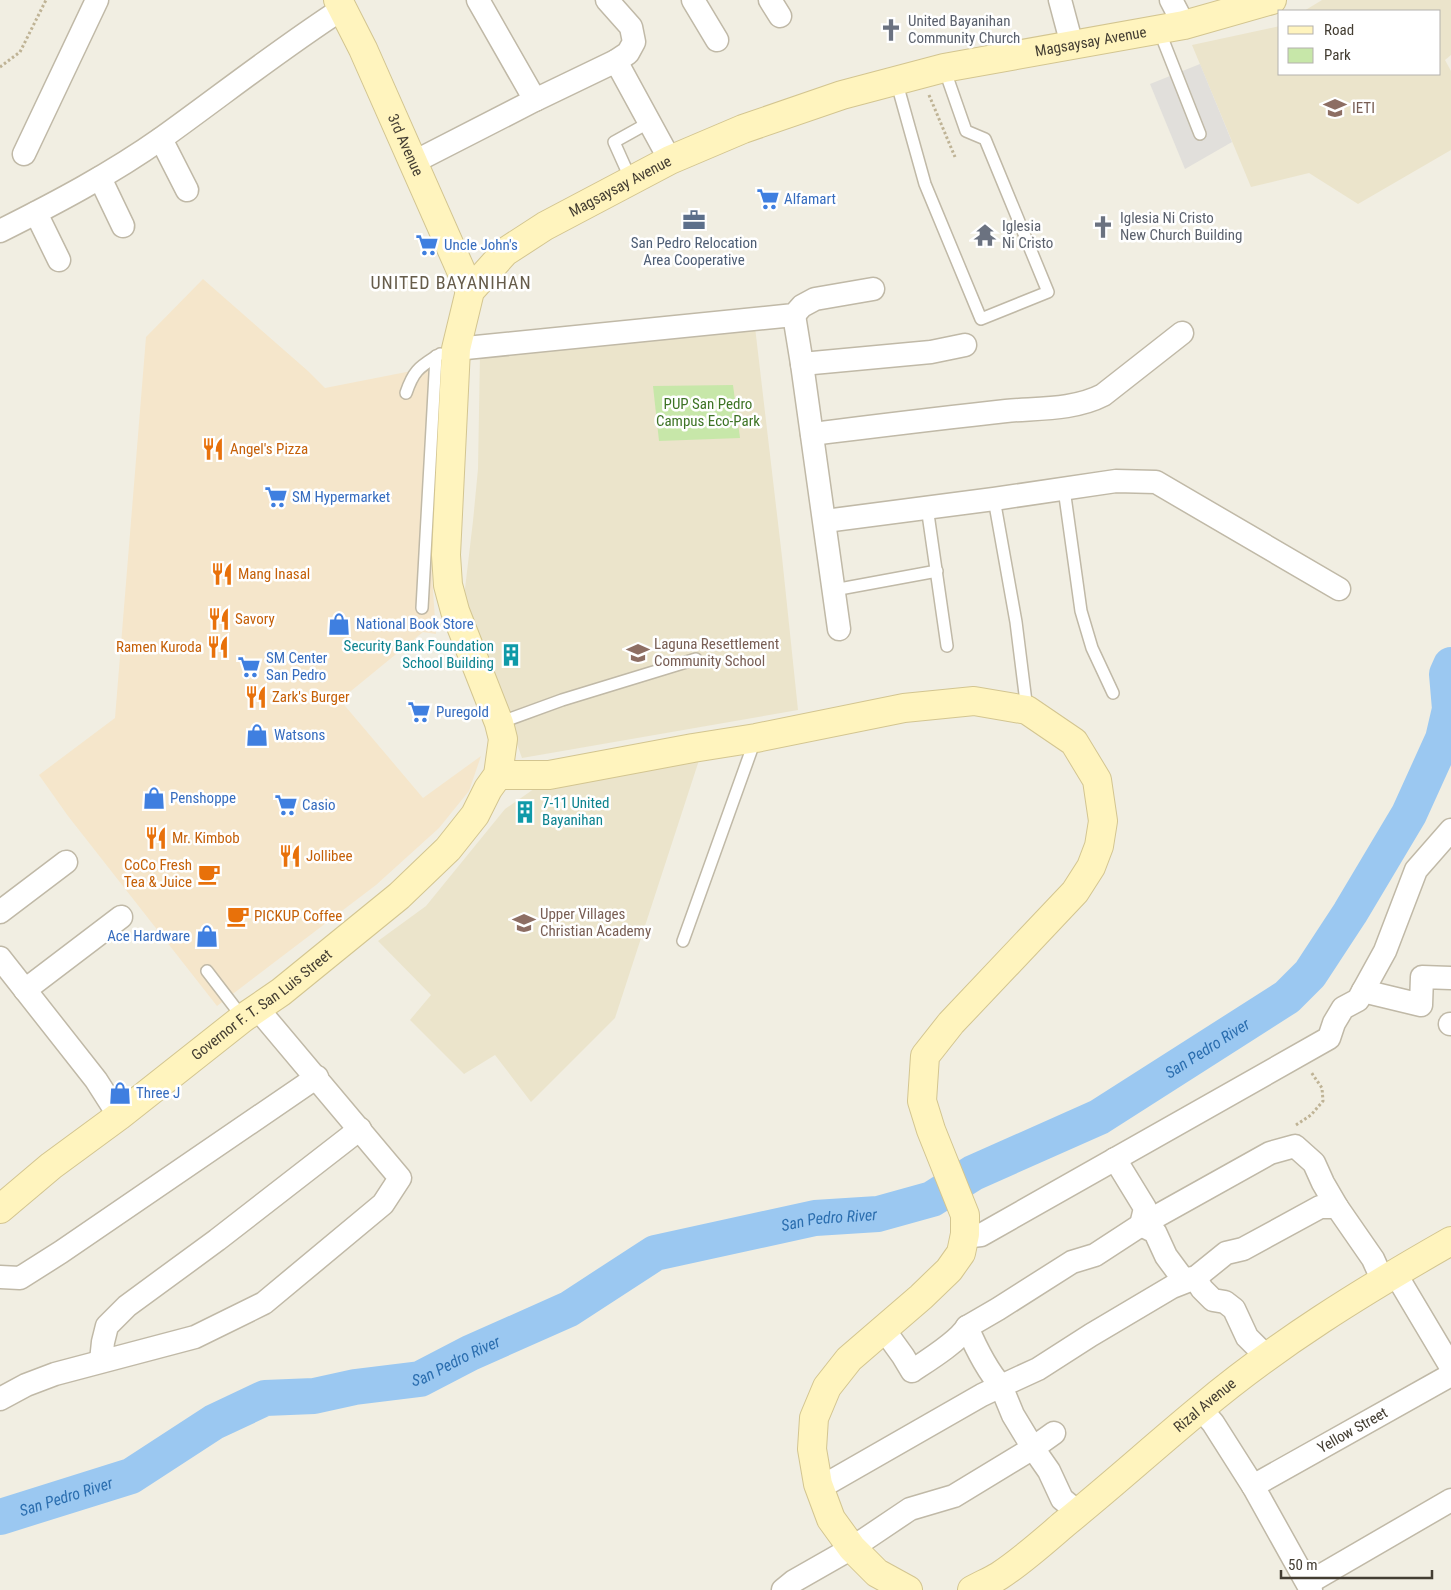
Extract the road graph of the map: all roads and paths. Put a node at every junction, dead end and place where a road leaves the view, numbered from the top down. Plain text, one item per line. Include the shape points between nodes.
1 (46, 0) edge
2 (97, 0) edge
3 (478, 0) edge
4 (607, 0) edge
5 (693, 0) edge
6 (1060, 0) edge
7 (1171, 0) edge
8 (1272, 0) edge
9 (340, 4) edge
10 (1171, 27) junction
11 (717, 40) dead end
12 (1072, 45) junction
13 (616, 61) junction
14 (0, 67) edge
15 (920, 74) junction
16 (534, 100) junction
17 (650, 122) junction
18 (1200, 134) dead end
19 (161, 139) junction
20 (24, 154) dead end
21 (955, 157) dead end
22 (670, 160) junction
23 (414, 162) junction
24 (100, 178) junction
25 (631, 180) junction
26 (187, 190) dead end
27 (36, 213) junction
28 (123, 226) dead end
29 (0, 231) edge
30 (59, 260) dead end
31 (873, 289) dead end
32 (470, 291) junction
33 (794, 315) junction
34 (1182, 333) dead end
35 (965, 345) dead end
36 (446, 353) junction
37 (802, 364) junction
38 (406, 392) dead end
39 (812, 434) junction
40 (1064, 489) junction
41 (994, 500) junction
42 (927, 507) junction
43 (825, 521) junction
44 (937, 571) junction
45 (1339, 589) dead end
46 (834, 590) junction
47 (422, 608) dead end
48 (840, 629) dead end
49 (947, 646) dead end
50 (696, 659) dead end
51 (1114, 693) dead end
52 (1027, 710) junction
53 (499, 723) junction
54 (756, 738) junction
55 (498, 776) junction
56 (1451, 830) edge
57 (66, 862) dead end
58 (0, 912) edge
59 (121, 917) dead end
60 (683, 940) dead end
61 (3, 966) edge
62 (207, 971) dead end
63 (1451, 978) edge
64 (25, 990) junction
65 (1363, 991) junction
66 (250, 1013) junction
67 (1300, 1055) junction
68 (316, 1077) junction
69 (119, 1116) junction
70 (360, 1129) junction
71 (1295, 1146) junction
72 (1115, 1159) junction
73 (1337, 1206) junction
74 (0, 1209) edge
75 (1142, 1225) junction
76 (965, 1234) junction
77 (1451, 1241) edge
78 (1388, 1276) junction
79 (0, 1277) edge
80 (1195, 1278) junction
81 (967, 1327) junction
82 (890, 1338) dead end
83 (1267, 1357) junction
84 (101, 1361) junction
85 (1451, 1367) edge
86 (1451, 1375) edge
87 (1001, 1386) junction
88 (0, 1398) edge
89 (1200, 1408) junction
90 (1054, 1433) dead end
91 (1033, 1448) junction
92 (830, 1482) dead end
93 (1253, 1486) junction
94 (1451, 1500) edge
95 (1079, 1513) junction
96 (852, 1548) junction
97 (1310, 1587) edge
98 (782, 1590) edge
99 (908, 1590) edge
100 (972, 1590) edge

1 - 14 path via 20,52
2 - 20 street
3 - 16 street
4 - 13 street via 631,27 634,42 628,53
5 - 11 street
6 - 12 street
7 - 10 street
8 - 10 main road, Magsaysay Avenue
9 - 19 street
9 - 23 main road, 3rd Avenue
10 - 12 main road, Magsaysay Avenue
10 - 18 lane
12 - 15 main road, Magsaysay Avenue
13 - 16 street
13 - 17 street
15 - 15 lane via 925,184 981,319 1048,292 985,139 966,130
15 - 21 path
15 - 22 main road, Magsaysay Avenue via 842,95 743,128
16 - 23 street
17 - 22 street
17 - 25 lane via 614,142
19 - 24 street
19 - 26 street
22 - 25 main road, Magsaysay Avenue
23 - 32 main road, 3rd Avenue
24 - 27 street
24 - 28 street
25 - 32 main road, Magsaysay Avenue via 545,226 505,252
27 - 29 street
27 - 30 street
31 - 33 street via 815,299
32 - 36 main road, Magsaysay Avenue
33 - 36 street
33 - 37 street
34 - 39 street via 1091,401
35 - 37 street via 931,352
36 - 38 lane via 422,365 412,376
36 - 47 lane
36 - 53 main road, Magsaysay Avenue via 448,585
37 - 39 street
39 - 43 street
40 - 41 street
40 - 45 street via 1116,481 1156,482
40 - 51 lane via 1081,611 1092,648
41 - 42 street
41 - 52 lane via 1016,622
42 - 43 street
42 - 44 lane
43 - 46 street
44 - 46 lane
44 - 49 lane
46 - 48 street
50 - 53 lane
52 - 54 main road via 974,701 904,708
52 - 76 main road via 1074,742 1097,780 1103,821 1100,846 1075,892 950,1023 925,1056 922,1101 965,1214
53 - 55 main road, Magsaysay Avenue via 503,739
54 - 55 main road via 548,775
54 - 60 lane
55 - 66 main road, Governor F. T. San Luis Street via 475,815 448,849 399,896 281,992
56 - 65 street via 1416,870 1385,951
57 - 58 street
59 - 64 street
61 - 64 street
62 - 66 lane
63 - 65 street via 1422,977 1421,1005
64 - 69 street via 96,1080
65 - 67 street via 1358,1000 1343,1008 1329,1038
66 - 68 street
66 - 69 main road, Governor F. T. San Luis Street
67 - 71 path via 1322,1088 1323,1101 1311,1115 1290,1129
67 - 72 street
68 - 70 street
68 - 79 street via 20,1278
69 - 74 main road, Governor F. T. San Luis Street
70 - 84 street via 127,1306 107,1326
70 - 84 street via 400,1178 383,1204 264,1303 195,1337
71 - 73 street via 1314,1163
71 - 75 street via 1270,1153
72 - 75 street via 1145,1208
72 - 76 street via 981,1235
73 - 78 street
73 - 80 street via 1320,1206 1244,1249 1226,1253
75 - 80 street via 1155,1232 1166,1256 1183,1279
75 - 81 street via 1095,1255 1072,1262
76 - 96 main road via 961,1253 949,1270 849,1359 827,1387 814,1418 812,1450 818,1484 831,1519
77 - 78 main road, Rizal Avenue
78 - 83 main road, Rizal Avenue
78 - 85 street
80 - 83 street via 1213,1300 1234,1309 1247,1336
80 - 87 street via 1172,1287 1038,1369
81 - 82 street via 964,1333 912,1371
81 - 87 street via 976,1349
83 - 89 main road, Rizal Avenue
84 - 88 street via 55,1374
86 - 93 street, Yellow Street
87 - 91 street
87 - 92 street
89 - 93 street
89 - 95 main road, Rizal Avenue
90 - 91 street
91 - 95 street via 1049,1470 1062,1499
91 - 96 street via 954,1496 910,1509
93 - 97 street
94 - 97 street
95 - 100 main road, Rizal Avenue via 999,1576
96 - 98 street
96 - 99 main road via 877,1573

